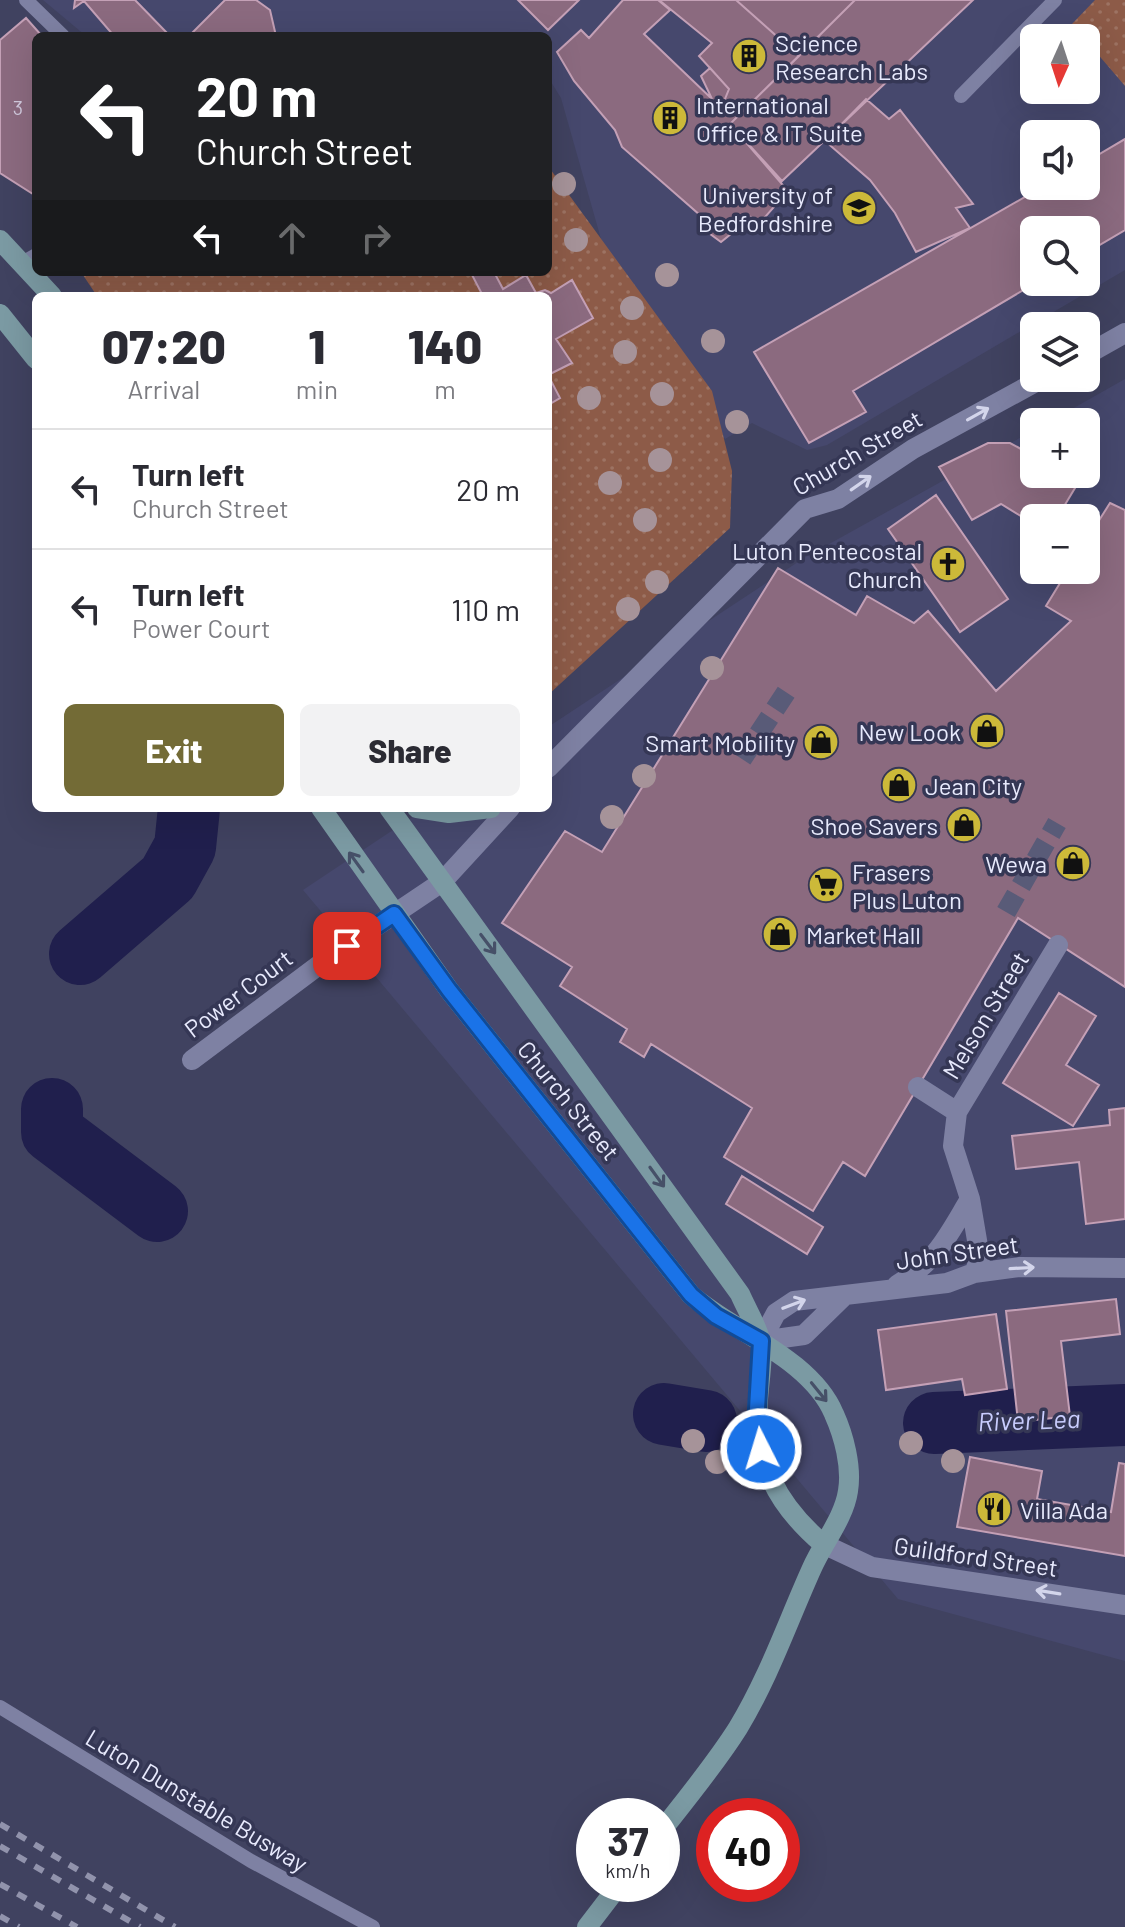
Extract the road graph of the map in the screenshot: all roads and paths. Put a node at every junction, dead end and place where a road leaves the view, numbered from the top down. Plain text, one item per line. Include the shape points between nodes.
1 (26, 0) edge
2 (1055, 0) edge
3 (59, 32) edge
4 (961, 96) dead end
5 (0, 240) edge
6 (29, 259) edge
7 (0, 314) edge
8 (1125, 333) edge
9 (1100, 347) edge
10 (32, 354) edge
11 (1020, 391) edge
12 (552, 764) edge
13 (324, 812) edge
14 (392, 812) edge
15 (506, 812) edge
16 (442, 882) junction
17 (394, 914) junction
18 (1058, 945) dead end
19 (192, 1060) dead end
20 (918, 1087) dead end
21 (957, 1112) junction
22 (970, 1199) junction
23 (1125, 1268) edge
24 (974, 1273) junction
25 (892, 1288) junction
26 (845, 1295) junction
27 (761, 1341) junction
28 (823, 1544) junction
29 (1125, 1605) edge
30 (0, 1707) edge
31 (680, 1806) edge
32 (606, 1902) edge
33 (373, 1927) edge
34 (587, 1927) edge

1 - 3 lane
2 - 4 lane
5 - 6 street
7 - 10 street
8 - 9 street
12 -> 11 street, Church Street via 805,509 838,499 913,449
17 -> 13 street, Church Street
14 - 16 street, Church Street
15 - 16 street
16 - 17 street
16 -> 27 street, Church Street via 732,1279
17 - 19 street, Power Court
17 - 27 street, Church Street via 691,1295
18 - 21 street, Melson Street
20 - 21 street, Melson Street
21 - 22 street, Melson Street via 953,1146
22 - 24 street, Melson Street via 980,1258
22 - 25 street via 926,1267
24 -> 23 street, John Street via 1020,1267
24 - 25 street, John Street via 947,1283
25 - 26 street, John Street
26 - 27 street via 804,1335
27 -> 26 street, John Street via 776,1313 794,1301
27 - 28 street, Church Street via 761,1449 776,1492 793,1518
27 -> 28 street, Church Street via 816,1386 834,1413 849,1489
29 -> 28 street, Guildford Street via 872,1567
28 - 31 street, Church Street via 738,1727
30 - 33 lane, Luton Dunstable Busway via 251,1861
32 - 34 street

